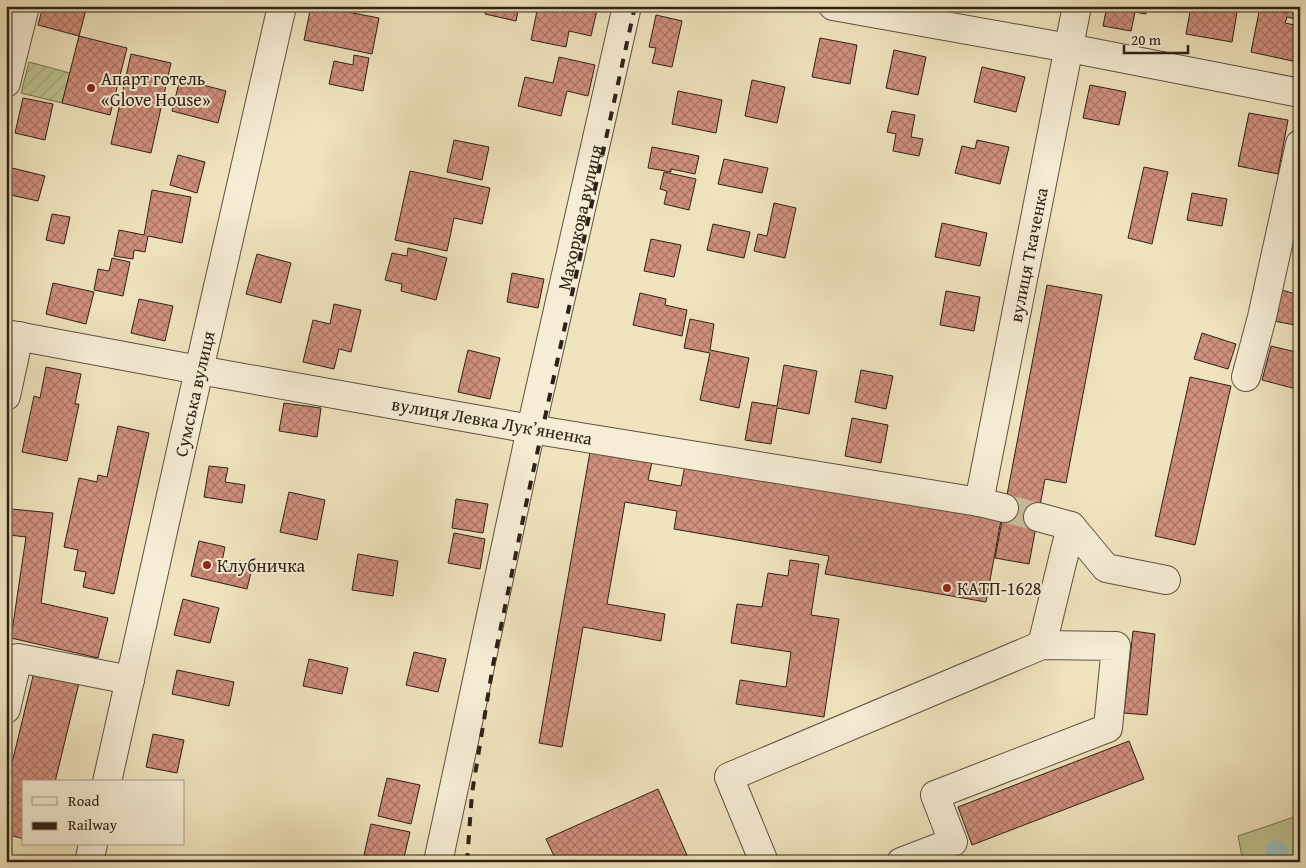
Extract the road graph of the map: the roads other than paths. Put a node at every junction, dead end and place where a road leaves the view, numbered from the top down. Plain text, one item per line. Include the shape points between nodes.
1 (26, 6) edge
2 (282, 6) edge
3 (627, 6) edge
4 (833, 6) edge
5 (1077, 6) edge
6 (1069, 48) junction
7 (6, 83) edge
8 (1300, 93) edge
9 (1300, 144) edge
10 (13, 335) edge
11 (199, 370) junction
12 (1246, 376) dead end
13 (6, 396) edge
14 (531, 429) junction
15 (978, 502) junction
16 (1004, 508) tunnel mouth
17 (1038, 517) tunnel mouth
18 (1071, 526) junction
19 (1166, 580) dead end
20 (1042, 645) junction
21 (130, 680) junction
22 (6, 709) edge
23 (107, 780) edge
24 (93, 846) edge
25 (89, 862) edge
26 (438, 862) edge
27 (764, 862) edge
28 (901, 862) edge

1 - 7 street
2 - 11 street, Сумська вулиця
3 - 14 street, Махоркова вулиця
4 - 6 street
5 - 6 street, вулиця Ткаченка
6 - 8 street
6 - 15 street, вулиця Ткаченка
9 - 12 street
10 - 11 street, вулиця Левка Лукʼяненка
10 - 13 street
11 - 14 street, вулиця Левка Лукʼяненка
11 - 21 street, Сумська вулиця
14 - 15 street, вулиця Левка Лукʼяненка
14 - 26 street, Махоркова вулиця
15 - 16 street, вулиця Левка Лукʼяненка
17 - 18 street
18 - 19 street via 1106,568
18 - 20 street
20 - 27 street via 729,777
20 - 28 street via 1116,646 1108,728 935,795 952,842
21 - 22 street via 18,658
21 - 23 street, Сумська вулиця
24 - 25 street

